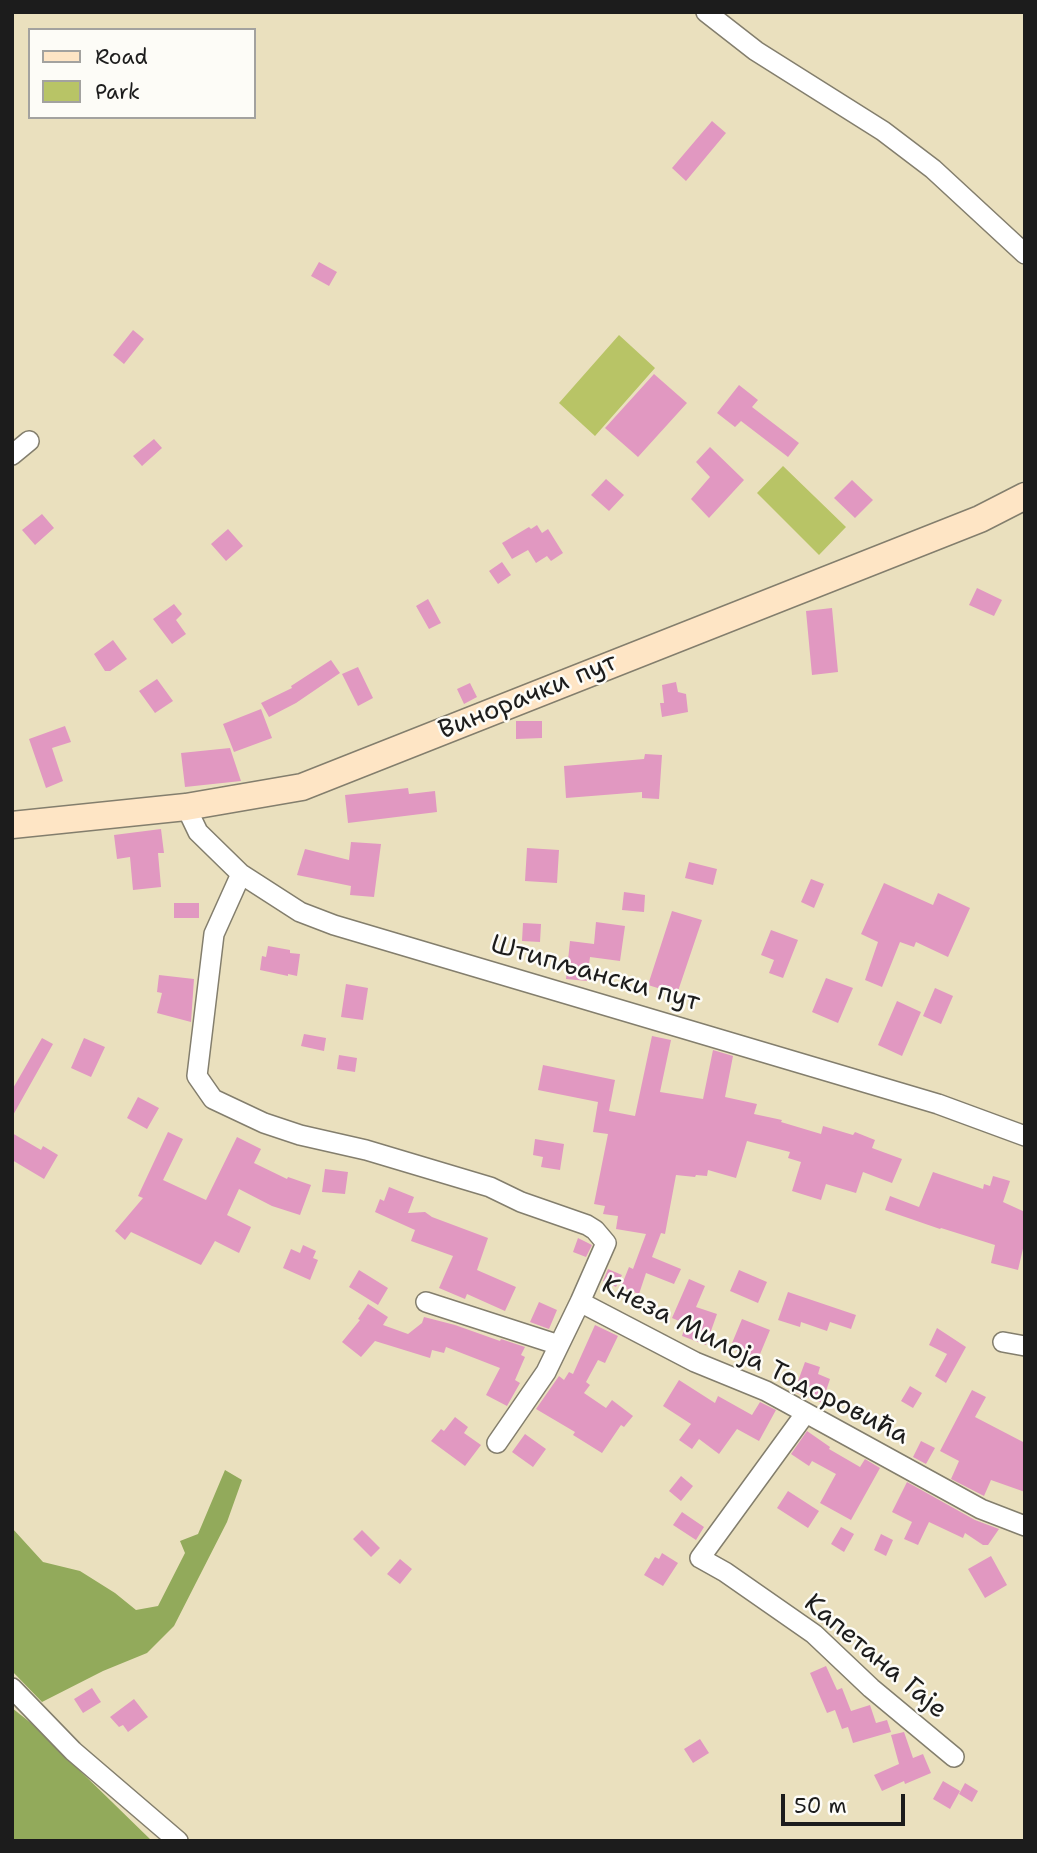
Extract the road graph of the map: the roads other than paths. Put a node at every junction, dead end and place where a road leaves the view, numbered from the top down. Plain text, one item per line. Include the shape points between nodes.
1 (706, 12) edge
2 (1025, 254) edge
3 (29, 441) dead end
4 (12, 455) edge
5 (1025, 496) edge
6 (186, 807) junction
7 (12, 825) edge
8 (241, 874) junction
9 (1025, 1136) edge
10 (426, 1302) dead end
11 (580, 1303) junction
12 (1003, 1342) dead end
13 (559, 1345) junction
14 (1025, 1346) edge
15 (805, 1414) junction
16 (498, 1443) dead end
17 (1025, 1525) edge
18 (12, 1688) edge
19 (954, 1757) dead end
20 (178, 1841) edge

1 - 2 street via 756,51 883,131 933,169
3 - 4 street
5 - 6 street, Винорачки пут via 980,519 302,787
6 - 7 street, Винорачки пут
6 - 8 street, Штипљански пут via 198,832
8 - 9 street, Штипљански пут via 300,912 334,925 925,1100
8 - 11 street, Кнеза Милоја Тодоровића via 214,934 197,1076 213,1099 288,1131 467,1179 596,1230 606,1243
10 - 13 street
11 - 13 street
11 - 15 street, Кнеза Милоја Тодоровића
12 - 14 street
13 - 16 street via 537,1388
15 - 17 street, Кнеза Милоја Тодоровића via 981,1509
15 - 19 street, Капетана Гаје via 700,1558 814,1634
18 - 20 street via 73,1752

